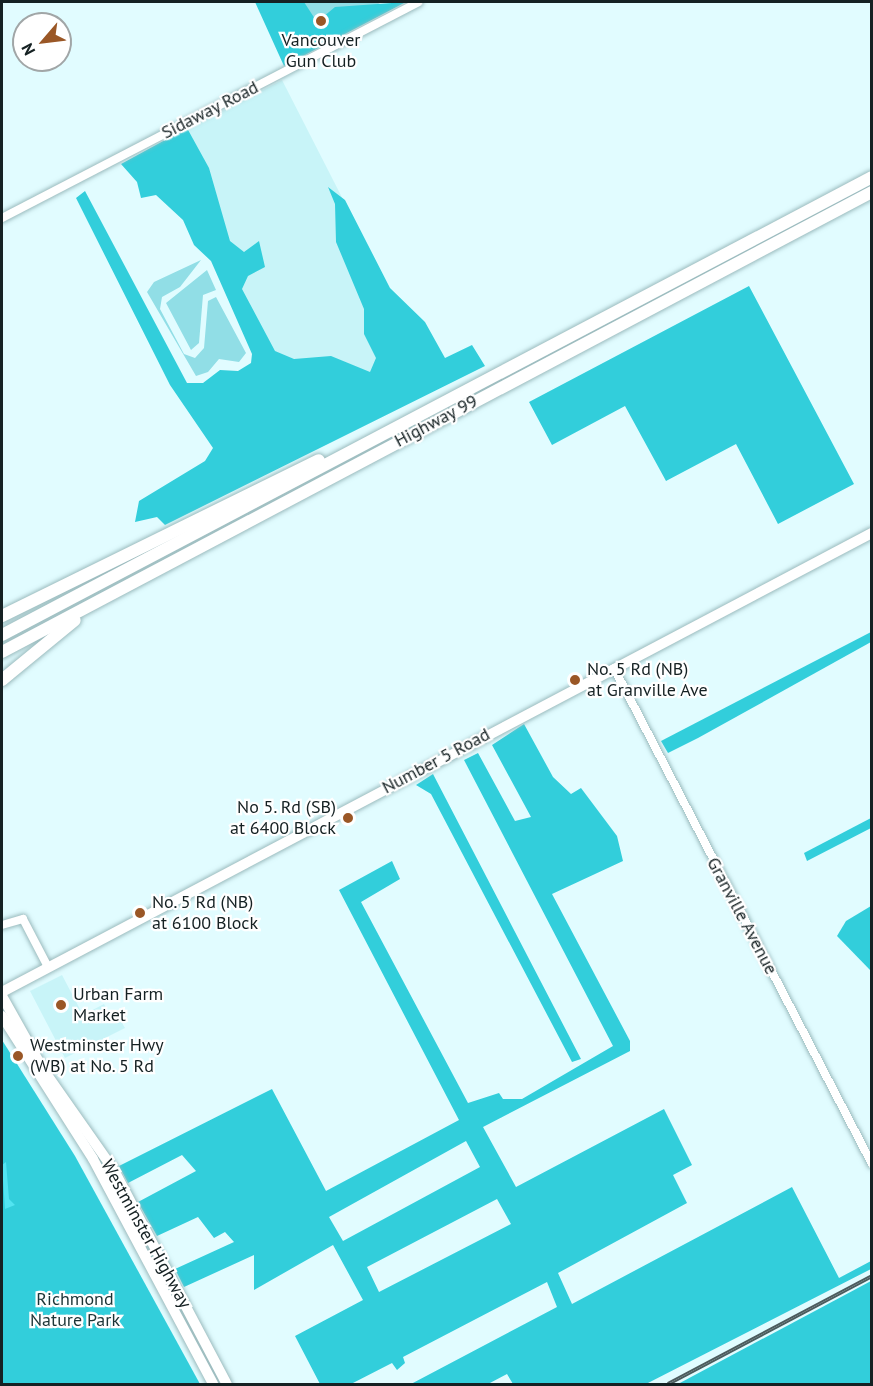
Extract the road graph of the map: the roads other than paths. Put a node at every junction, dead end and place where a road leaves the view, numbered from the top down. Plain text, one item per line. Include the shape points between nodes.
1 (418, 2) edge
2 (872, 177) edge
3 (872, 192) edge
4 (2, 218) edge
5 (373, 439) junction
6 (872, 533) edge
7 (96, 602) junction
8 (2, 616) edge
9 (2, 635) edge
10 (2, 652) edge
11 (614, 668) junction
12 (2, 680) edge
13 (2, 925) edge
14 (48, 967) junction
15 (2, 994) edge
16 (2, 1016) edge
17 (6, 1028) edge
18 (872, 1164) edge
19 (213, 1384) edge
20 (227, 1384) edge

1 - 4 street, Sidaway Road
2 - 5 highway, Highway 99
3 - 7 highway, Highway 99
5 - 8 highway via 243,495 70,587
5 - 9 highway, Highway 99
6 - 11 main road, Number 5 Road
7 - 10 highway, Highway 99
7 - 12 highway
11 - 14 main road, Number 5 Road
11 - 18 street, Granville Avenue
13 - 14 street via 23,919
14 - 15 main road, Number 5 Road
15 - 20 main road, Westminster Highway via 43,1070 115,1172
16 - 17 main road, Westminster Highway
17 - 19 main road, Westminster Highway via 93,1159

